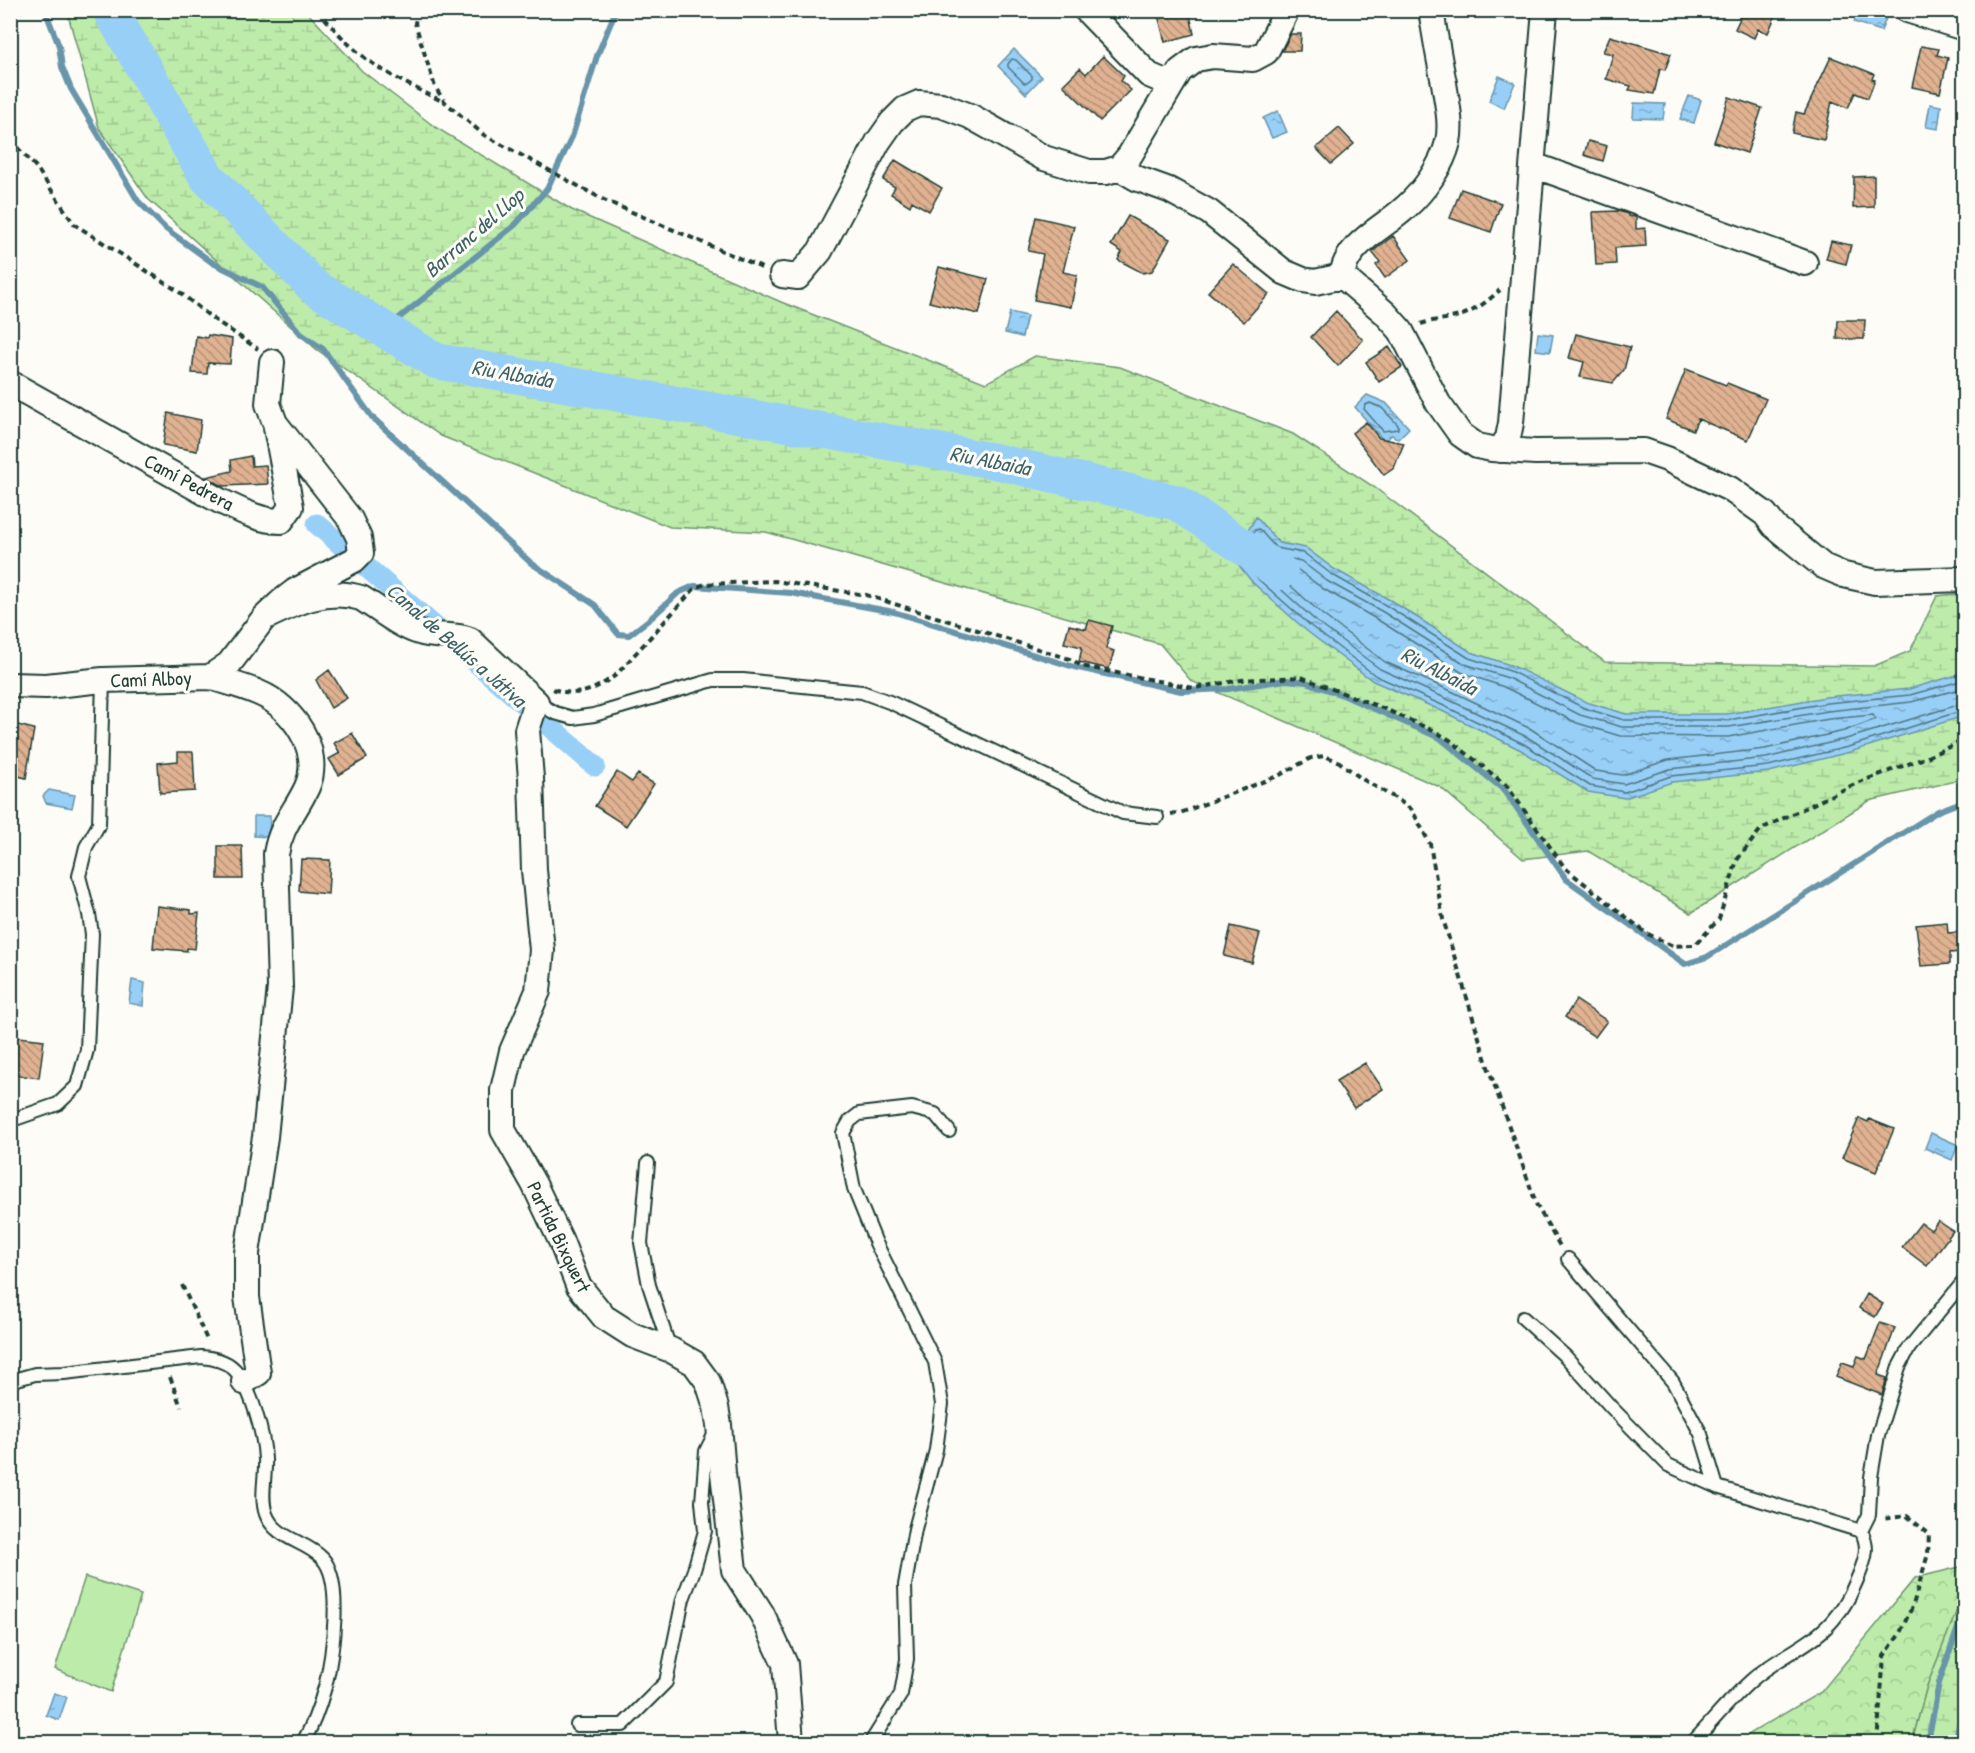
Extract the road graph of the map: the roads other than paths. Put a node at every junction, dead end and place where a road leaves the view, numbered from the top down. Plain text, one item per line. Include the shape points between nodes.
1 (1086, 10) edge
2 (1287, 10) edge
3 (1431, 10) edge
4 (1545, 10) edge
5 (1907, 10) edge
6 (1965, 28) edge
7 (1174, 79) junction
8 (1533, 165) junction
9 (1119, 168) junction
10 (1805, 263) dead end
11 (782, 275) road end
12 (1342, 276) junction
13 (272, 362) road end
14 (10, 383) edge
15 (275, 423) junction
16 (1500, 450) junction
17 (1965, 579) edge
18 (264, 618) junction
19 (210, 677) junction
20 (103, 681) junction
21 (10, 685) edge
22 (544, 695) junction
23 (1157, 817) road end
24 (18, 1118) dead end
25 (949, 1131) dead end
26 (648, 1163) dead end
27 (1568, 1258) road end
28 (1965, 1281) edge
29 (1523, 1318) dead end
30 (671, 1350) junction
31 (239, 1375) junction
32 (10, 1381) edge
33 (719, 1425) junction
34 (1717, 1486) junction
35 (1861, 1532) junction
36 (577, 1725) dead end
37 (303, 1743) edge
38 (791, 1743) edge
39 (872, 1743) edge
40 (1693, 1743) edge

1 - 7 street via 1149,75 1163,81
2 - 7 street via 1266,52 1253,59 1196,59
3 - 12 street via 1450,122 1443,159 1406,208 1351,253 1343,264
4 - 8 street
5 - 6 street
7 - 9 street via 1147,129
8 - 10 street
8 - 16 street via 1511,423
9 - 11 street via 1089,172 1044,158 970,116 941,105 919,103 905,109 878,142 820,251 798,277
9 - 12 street via 1209,212 1284,272 1315,282
12 - 16 street via 1385,313 1402,334 1438,403 1460,434 1477,446
13 - 15 street via 268,404
14 - 15 street, Camí Pedrera via 218,500 252,515 280,521 291,507
15 - 18 street via 350,519 361,553 295,591
16 - 17 street via 1644,451 1730,489 1766,514 1774,526 1823,566 1844,575 1875,582
18 - 19 street, Camí Alboy via 229,664
18 - 22 street via 300,600 339,593 351,595 417,631 470,640
19 - 20 street, Camí Alboy
19 - 31 street via 274,701 302,731 311,756 307,787 285,822 276,854 280,987 265,1137 247,1253 247,1297 258,1373
20 - 21 street, Camí Alboy
20 - 24 lane via 99,824 86,847 79,876 92,934 87,1050 77,1086 58,1104
22 - 23 lane via 555,713 573,718 713,680 828,687 862,693 892,703 1123,813
22 - 30 street, Partida Bixquert via 527,730 542,950 537,991 512,1051 503,1090 503,1130 534,1184 578,1285 604,1317 632,1335
25 - 39 lane via 935,1113 912,1108 859,1114 843,1133 854,1189 935,1362 942,1404 936,1450 915,1528 905,1585 907,1659 901,1694
26 - 30 lane via 641,1243 649,1285
27 - 34 lane via 1673,1382 1701,1434
28 - 35 lane via 1899,1367 1878,1435 1869,1515
29 - 34 lane via 1566,1357 1661,1459
30 - 33 street, Partida Bixquert via 694,1363 708,1382
31 - 32 lane via 217,1359 201,1357 35,1374
31 - 37 lane via 258,1421 265,1458 266,1513 272,1526 318,1554 333,1578 332,1644 325,1688
33 - 36 lane via 706,1450 702,1502 705,1531 683,1599 666,1682 623,1725
33 - 38 street, Partida Bixquert via 734,1570 762,1614 784,1664
34 - 35 lane
35 - 40 lane via 1866,1539 1863,1564 1837,1616 1816,1636 1762,1670

